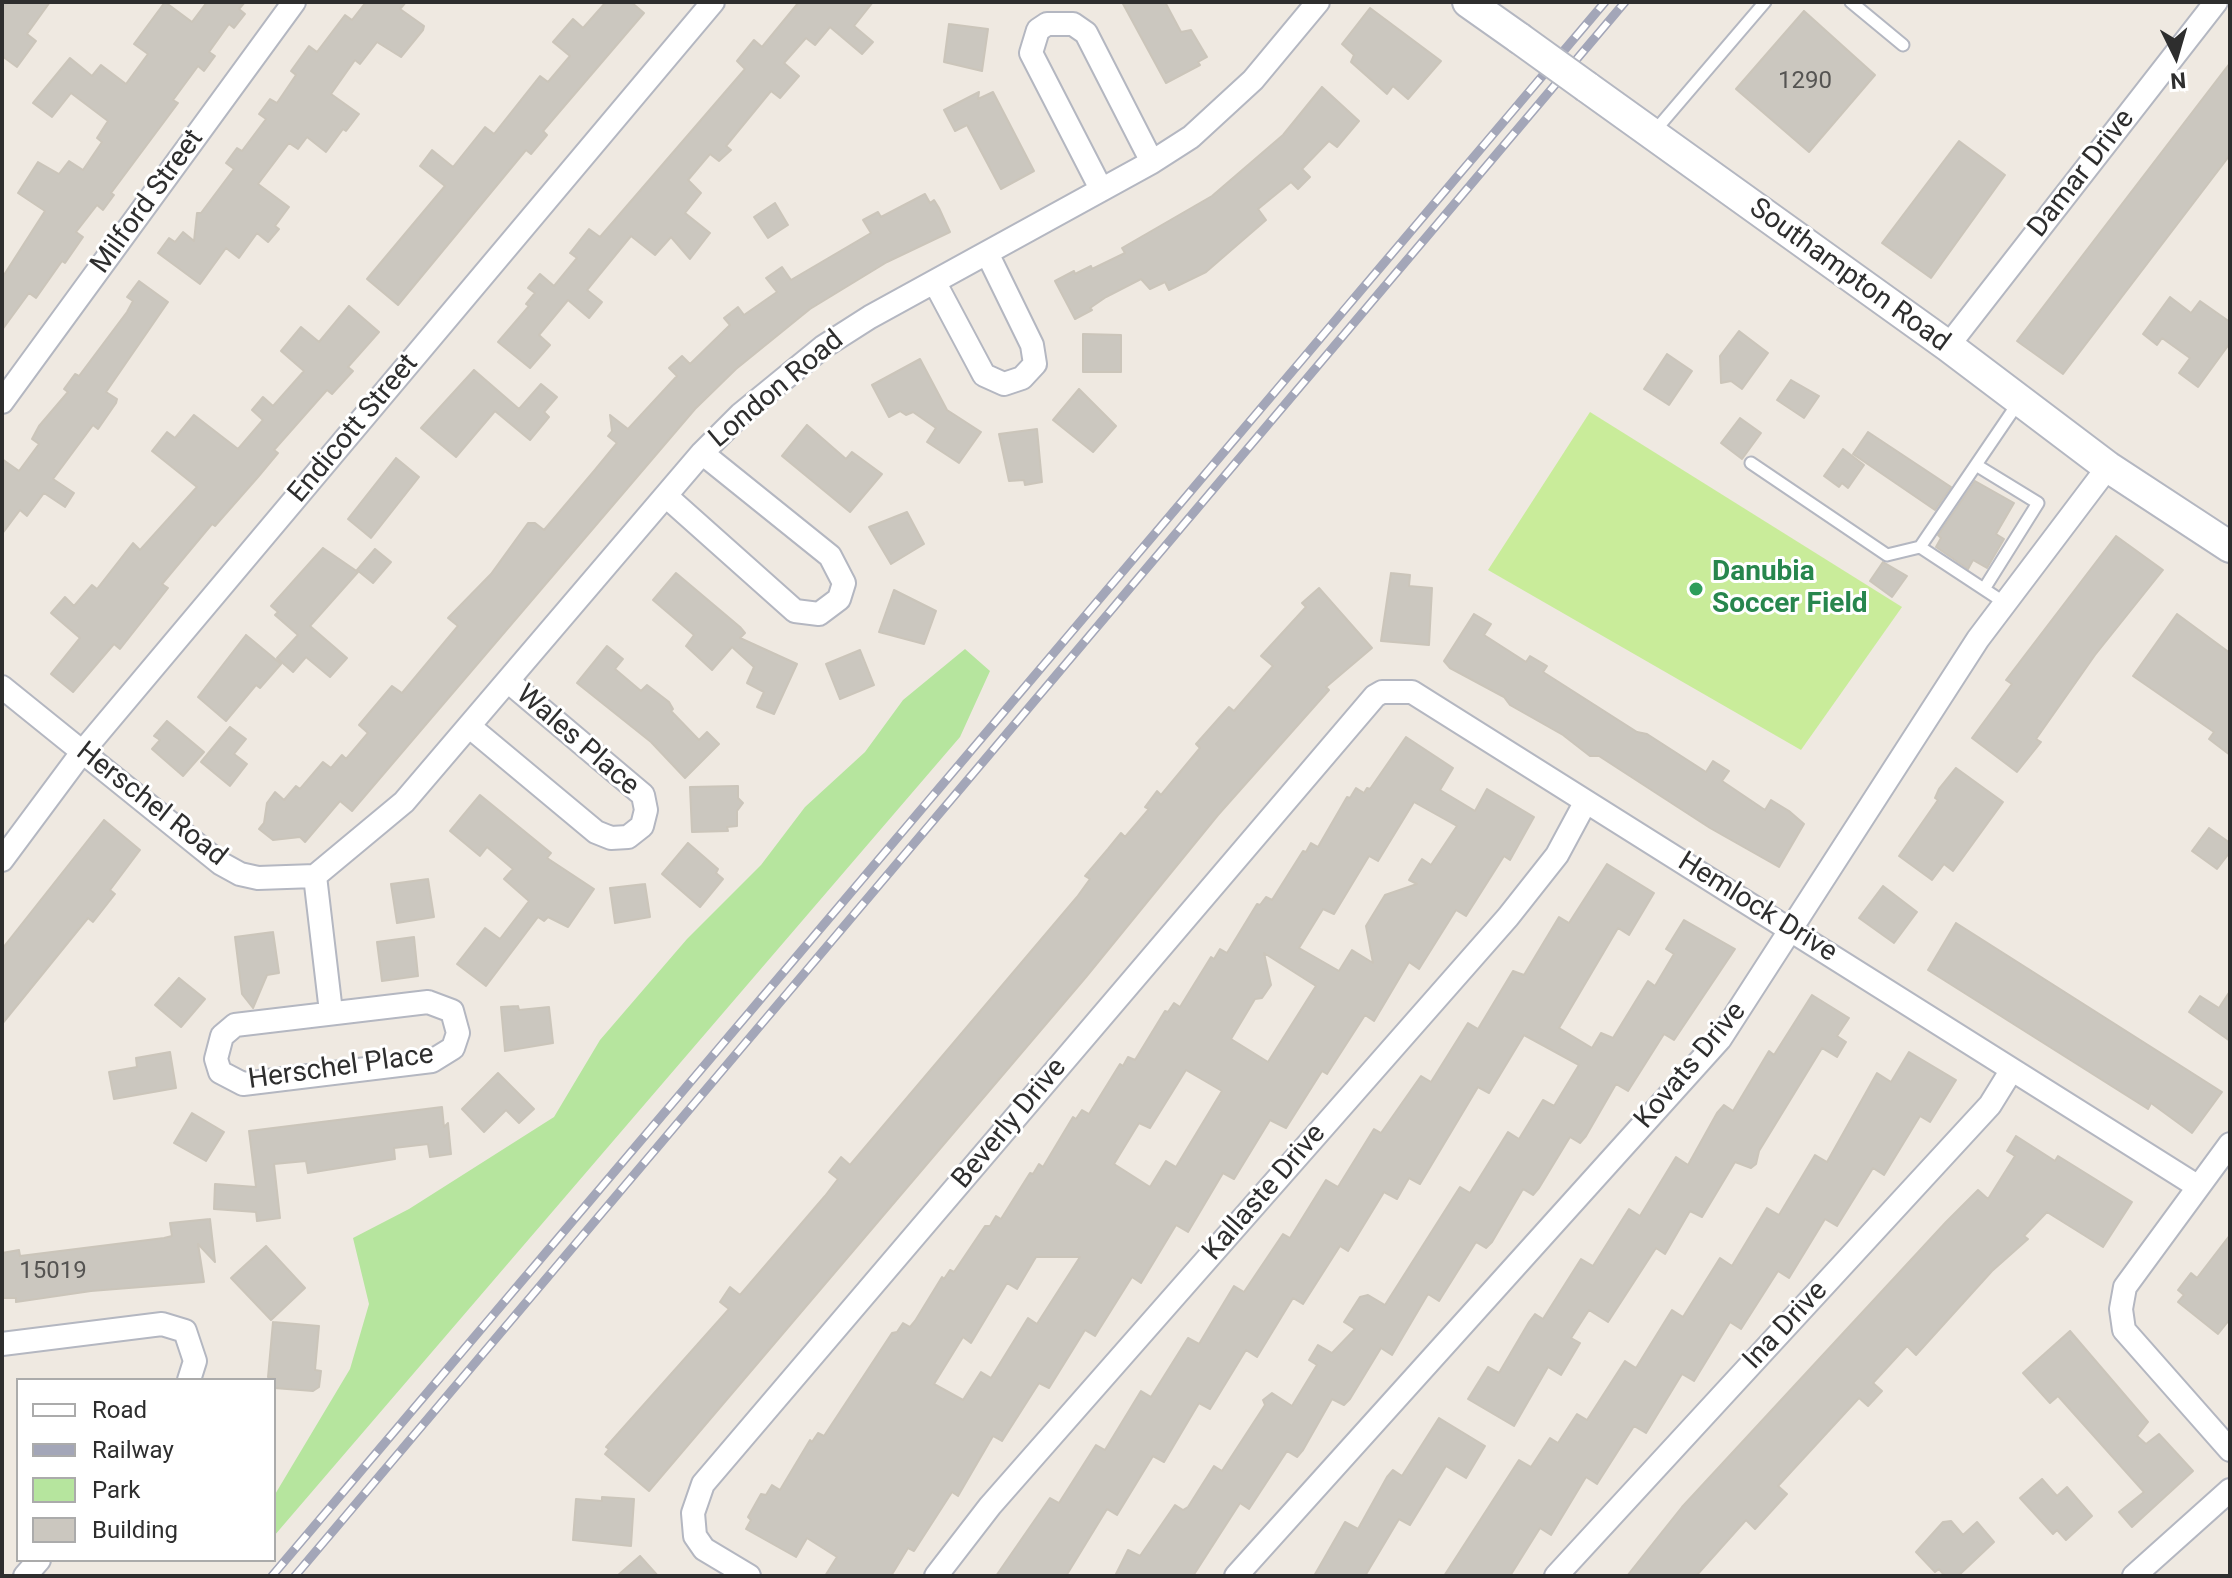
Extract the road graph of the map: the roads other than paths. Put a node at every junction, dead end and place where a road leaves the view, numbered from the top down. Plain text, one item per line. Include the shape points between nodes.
1 (294, 2) edge
2 (713, 2) edge
3 (1318, 2) edge
4 (1468, 2) edge
5 (1765, 2) edge
6 (1851, 2) edge
7 (2216, 2) edge
8 (1903, 45) dead end
9 (1652, 134) junction
10 (1152, 162) junction
11 (1101, 189) junction
12 (987, 253) junction
13 (935, 283) junction
14 (1948, 346) junction
15 (2020, 401) junction
16 (2, 402) edge
17 (702, 453) junction
18 (1751, 463) dead end
19 (1976, 465) junction
20 (2108, 467) junction
21 (666, 496) junction
22 (1920, 547) junction
23 (2230, 547) edge
24 (1984, 589) junction
25 (2005, 603) junction
26 (509, 682) junction
27 (2, 687) edge
28 (470, 727) junction
29 (83, 751) junction
30 (1326, 753) joint
31 (1585, 803) junction
32 (2, 860) edge
33 (315, 876) junction
34 (1794, 929) junction
35 (331, 1012) junction
36 (2011, 1071) junction
37 (2230, 1144) edge
38 (2197, 1186) junction
39 (2, 1344) edge
40 (190, 1378) edge
41 (2230, 1450) edge
42 (2230, 1490) edge
43 (749, 1576) edge
44 (936, 1576) edge
45 (1236, 1576) edge
46 (1556, 1576) edge
47 (2134, 1576) edge

1 - 16 street, Milford Street
2 - 29 street, Endicott Street
3 - 10 street, London Road via 1214,119
4 - 9 street, Southampton Road, bridge
5 - 9 lane
6 - 8 lane
7 - 14 street, Damar Drive
9 - 14 street, Southampton Road
10 - 11 street, London Road
10 - 11 street via 1086,33 1073,24 1047,24 1038,30 1031,53
11 - 12 street, London Road
12 - 13 street, London Road
12 - 13 street via 1032,345 1035,364 1022,378 1004,384 984,375
13 - 17 street, London Road via 823,347
14 - 15 street, Southampton Road
15 - 19 lane
15 - 20 street, Southampton Road
17 - 21 street, London Road
17 - 21 street via 830,556 844,583 839,599 819,614 795,611
18 - 22 lane via 1887,555
19 - 22 lane
19 - 24 lane via 2038,503
20 - 23 street, Southampton Road
20 - 25 street, Kovats Drive
21 - 26 street, London Road
22 - 24 lane
24 - 25 lane
25 - 34 street, Kovats Drive
26 - 28 street, London Road
26 - 28 street, Wales Place via 643,795 642,826 628,837 596,832
27 - 29 street, Herschel Road
28 - 33 street, London Road via 404,802
29 - 32 street, Endicott Street
29 - 33 street, Herschel Road via 240,874
30 - 31 street, Hemlock Drive via 1375,696 1412,692
30 - 43 street, Beverly Drive via 703,1484 696,1498 695,1536 704,1549
31 - 34 street, Hemlock Drive
31 - 44 street, Kallaste Drive via 1557,855 1508,917 990,1506
33 - 35 street, Herschel Place
34 - 36 street, Hemlock Drive
34 - 45 street, Kovats Drive via 1720,1039
35 - 35 street, Herschel Place via 235,1025 216,1048 220,1072 243,1084 432,1061 453,1048 458,1033 452,1011 428,1002
36 - 38 street, Hemlock Drive
36 - 46 street, Ina Drive via 1990,1105
37 - 38 street
38 - 41 street via 2125,1287 2121,1319 2124,1330
39 - 40 street via 162,1324 185,1331 195,1361
42 - 47 street

